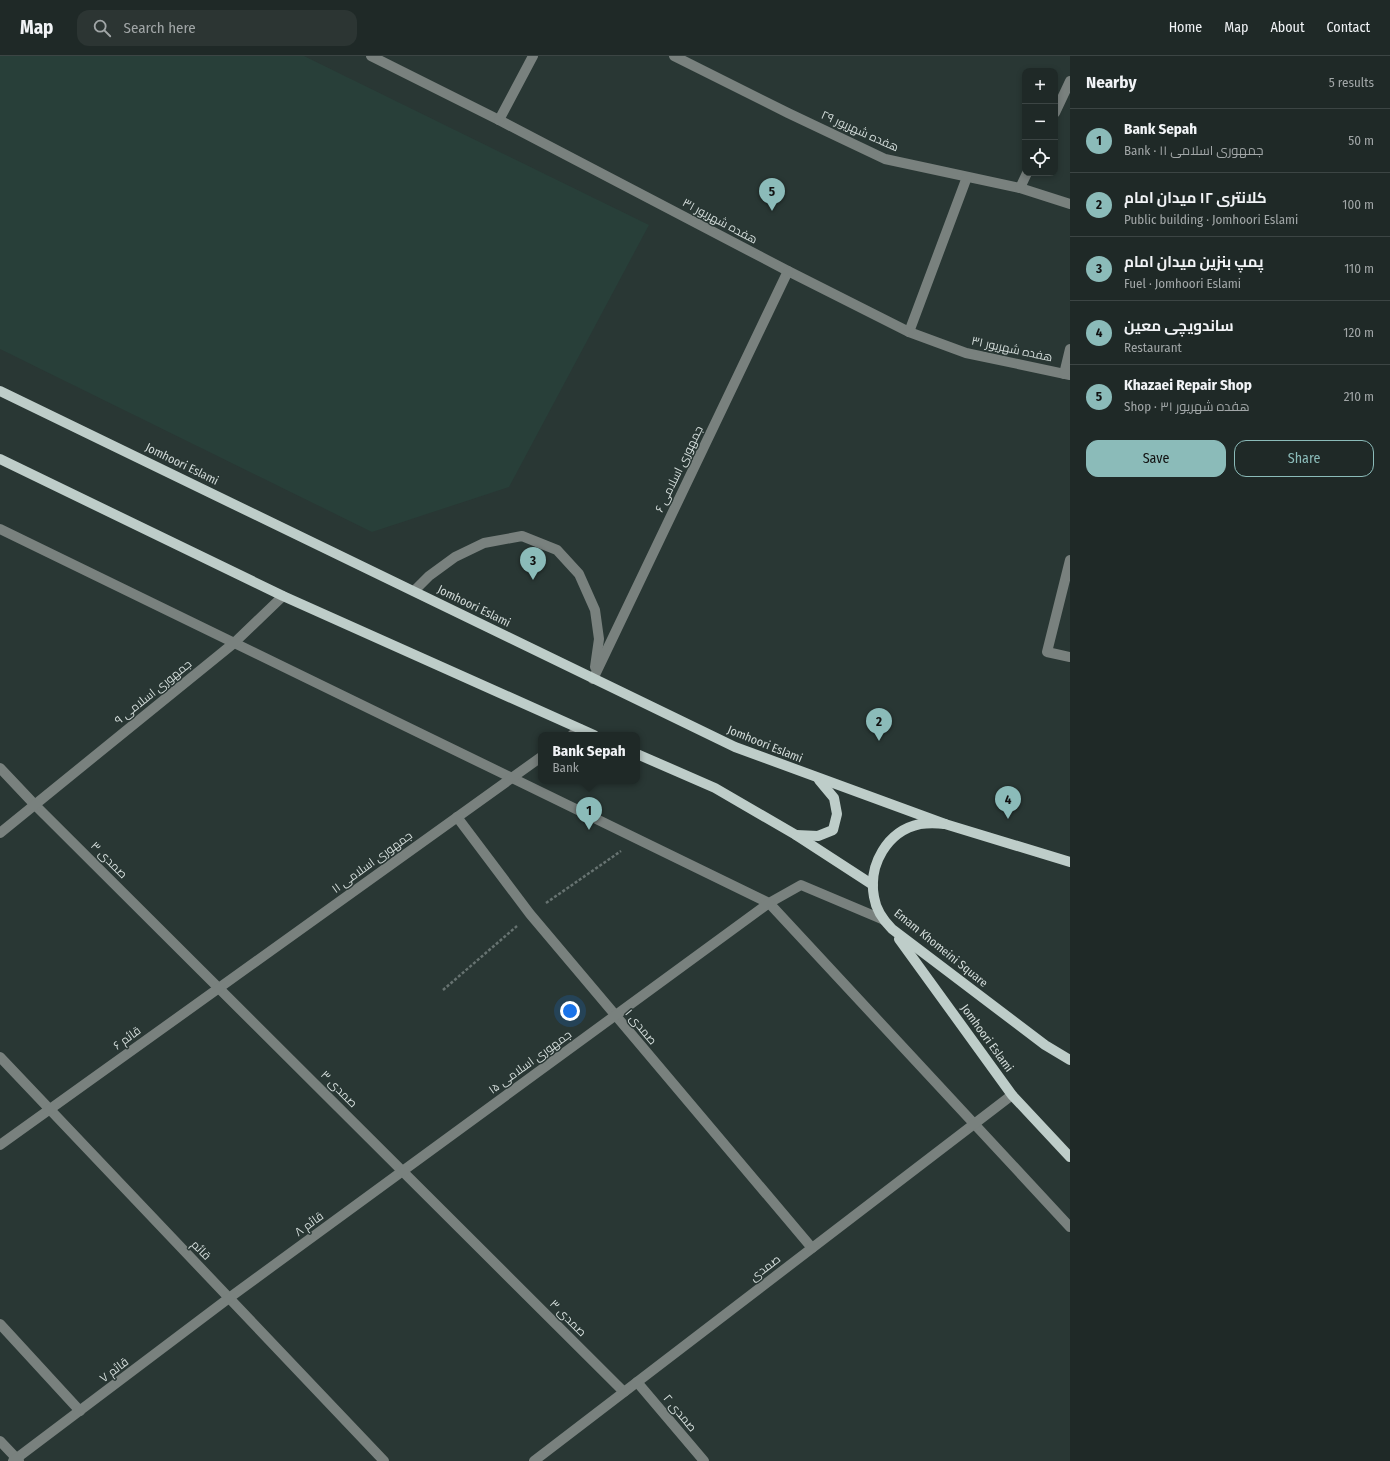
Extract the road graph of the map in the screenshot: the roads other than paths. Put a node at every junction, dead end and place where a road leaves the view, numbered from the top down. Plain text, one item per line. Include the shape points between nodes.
1 (370, 56) edge
2 (533, 56) edge
3 (674, 56) edge
4 (1070, 81) edge
5 (1058, 107) edge
6 (499, 120) junction
7 (1026, 176) edge
8 (967, 177) junction
9 (1020, 188) junction
10 (1070, 204) edge
11 (788, 271) junction
12 (909, 332) junction
13 (1070, 349) edge
14 (1067, 374) edge
15 (0, 391) edge
16 (0, 459) edge
17 (0, 529) edge
18 (1070, 560) edge
19 (414, 591) junction
20 (283, 596) junction
21 (234, 643) junction
22 (1070, 657) edge
23 (593, 679) junction
24 (576, 732) edge
25 (640, 755) edge
26 (538, 759) edge
27 (0, 768) edge
28 (817, 778) junction
29 (510, 779) junction
30 (35, 805) junction
31 (457, 817) junction
32 (945, 824) junction
33 (0, 834) edge
34 (796, 834) junction
35 (1070, 862) edge
36 (872, 885) junction
37 (769, 903) junction
38 (884, 920) junction
39 (892, 929) junction
40 (219, 988) junction
41 (615, 1016) junction
42 (0, 1057) edge
43 (1070, 1060) edge
44 (1012, 1095) junction
45 (50, 1109) junction
46 (974, 1124) junction
47 (0, 1145) edge
48 (1070, 1157) edge
49 (403, 1171) junction
50 (1070, 1227) edge
51 (812, 1248) junction
52 (230, 1298) junction
53 (0, 1324) edge
54 (637, 1382) junction
55 (624, 1392) junction
56 (80, 1411) junction
57 (0, 1441) edge
58 (16, 1460) edge
59 (384, 1461) edge
60 (534, 1461) edge
61 (704, 1461) edge

1 - 6 street, هفده شهریور ۳۱
2 - 6 street
3 - 8 street, هفده شهریور ۲۹ via 885,159
4 - 5 street
6 - 11 street, هفده شهریور ۳۱
7 - 9 street
8 - 9 street, هفده شهریور ۲۹
8 - 12 street
9 - 10 street, هفده شهریور ۲۹
11 - 12 street, هفده شهریور ۳۱
11 - 23 street, جمهوری اسلامی ۶
12 - 14 street, هفده شهریور ۳۱ via 966,353
13 - 14 street
15 - 19 main road, Jomhoori Eslami
16 - 20 main road
17 - 21 street
18 - 22 street via 1047,652
19 - 23 main road, Jomhoori Eslami
19 - 23 street via 455,557 484,543 522,536 557,550 579,574 595,610 599,639
20 - 21 street, جمهوری اسلامی ۹
20 - 24 main road
21 - 29 street
21 - 30 street, جمهوری اسلامی ۹
23 - 28 main road, Jomhoori Eslami via 735,747
25 - 34 main road via 715,788
26 - 29 street, جمهوری اسلامی ۱۱
27 - 30 street, صمدی ۳
28 - 32 main road, Jomhoori Eslami
28 - 34 main road via 834,798 838,814 833,830 818,836
29 - 31 street, جمهوری اسلامی ۱۱
29 - 37 street
30 - 33 street, جمهوری اسلامی ۹
30 - 40 street, صمدی ۳
31 - 40 street, جمهوری اسلامی ۱۱
31 - 41 street, صمدی ۱ via 530,914
32 - 35 main road, Emam Khomeini Square
32 - 36 main road, Emam Khomeini Square via 920,824 909,828 889,842 876,862
34 - 36 main road
36 - 38 main road, Emam Khomeini Square via 874,898
37 - 38 street, جمهوری اسلامی ۱۵ via 801,885
37 - 41 street, جمهوری اسلامی ۱۵
37 - 46 street
38 - 39 main road, Emam Khomeini Square
39 - 43 main road, Emam Khomeini Square via 1045,1045
39 - 44 main road, Jomhoori Eslami
40 - 45 street, قائم ۶
40 - 49 street, صمدی ۳
41 - 49 street, جمهوری اسلامی ۱۵
41 - 51 street, صمدی ۱
42 - 45 street, قائم
44 - 46 street, صمدی
44 - 48 main road, Jomhoori Eslami
45 - 47 street, قائم ۶
45 - 52 street, قائم
46 - 50 street
46 - 51 street, صمدی
49 - 52 street, قائم ۸
49 - 55 street, صمدی ۳
51 - 54 street, صمدی
52 - 56 street, قائم ۷
52 - 59 street, قائم
53 - 56 street
54 - 55 street, صمدی
54 - 61 street, صمدی ۲
55 - 60 street, صمدی
56 - 58 street, قائم ۷
57 - 58 street

